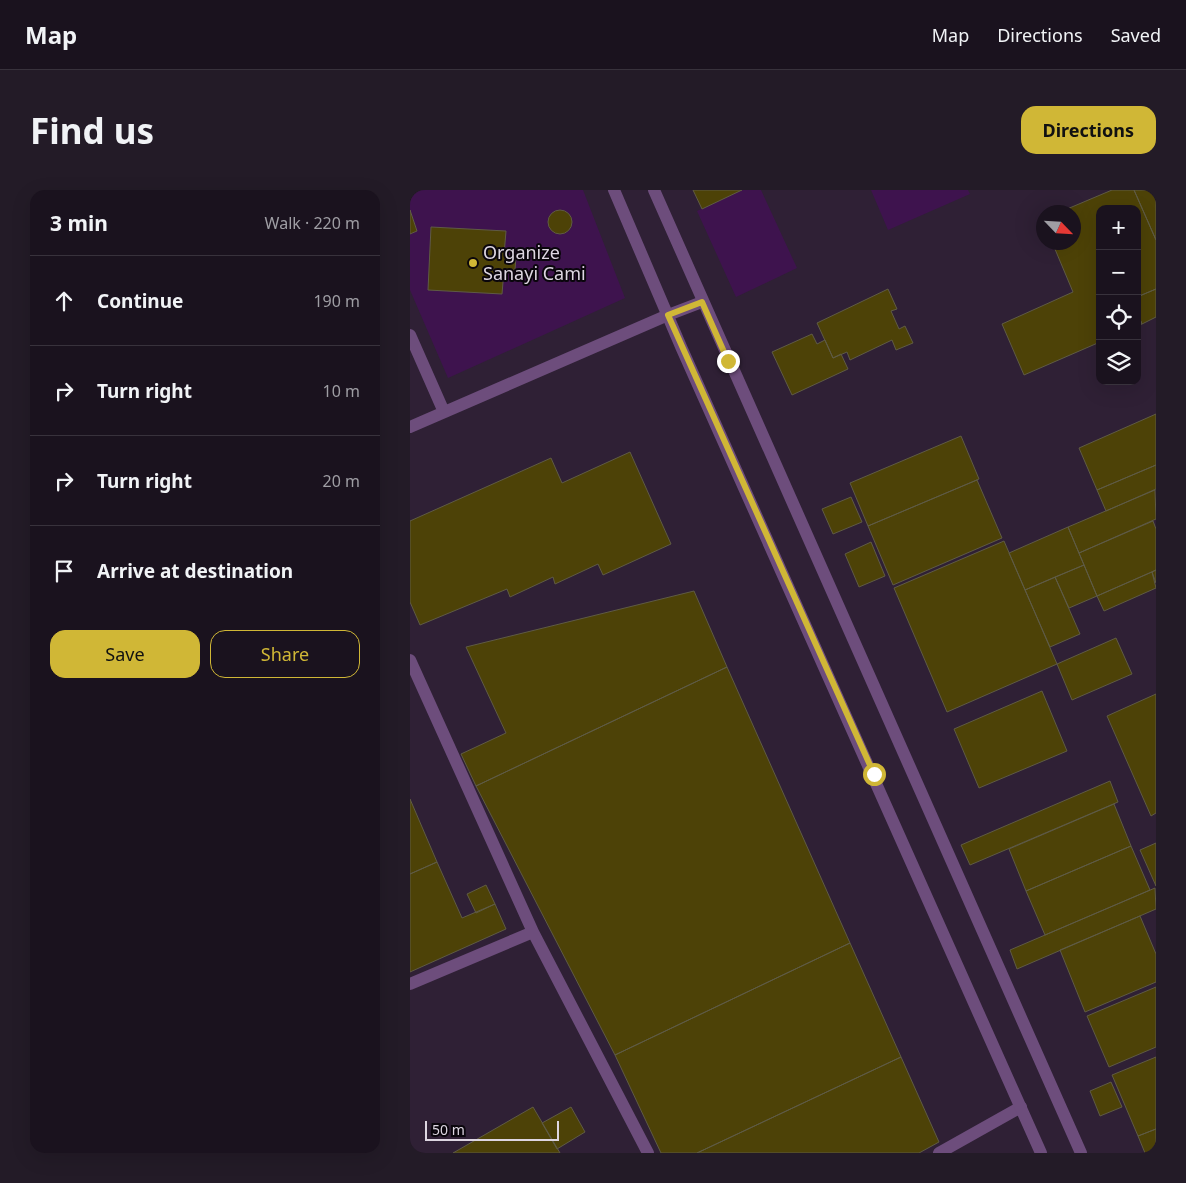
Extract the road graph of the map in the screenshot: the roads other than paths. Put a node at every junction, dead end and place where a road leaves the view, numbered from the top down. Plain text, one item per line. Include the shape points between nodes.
1 (614, 190) edge
2 (654, 190) edge
3 (702, 302) junction
4 (668, 315) junction
5 (410, 335) edge
6 (444, 412) junction
7 (410, 427) edge
8 (410, 660) edge
9 (533, 932) junction
10 (410, 984) edge
11 (1021, 1107) junction
12 (648, 1153) edge
13 (938, 1153) edge
14 (1041, 1153) edge
15 (1081, 1153) edge

1 - 4 street
2 - 3 street
3 - 4 street
3 - 15 street
4 - 6 street
4 - 11 street
5 - 6 street
6 - 7 street
8 - 9 street
9 - 10 street
9 - 12 street
11 - 13 street
11 - 14 street

